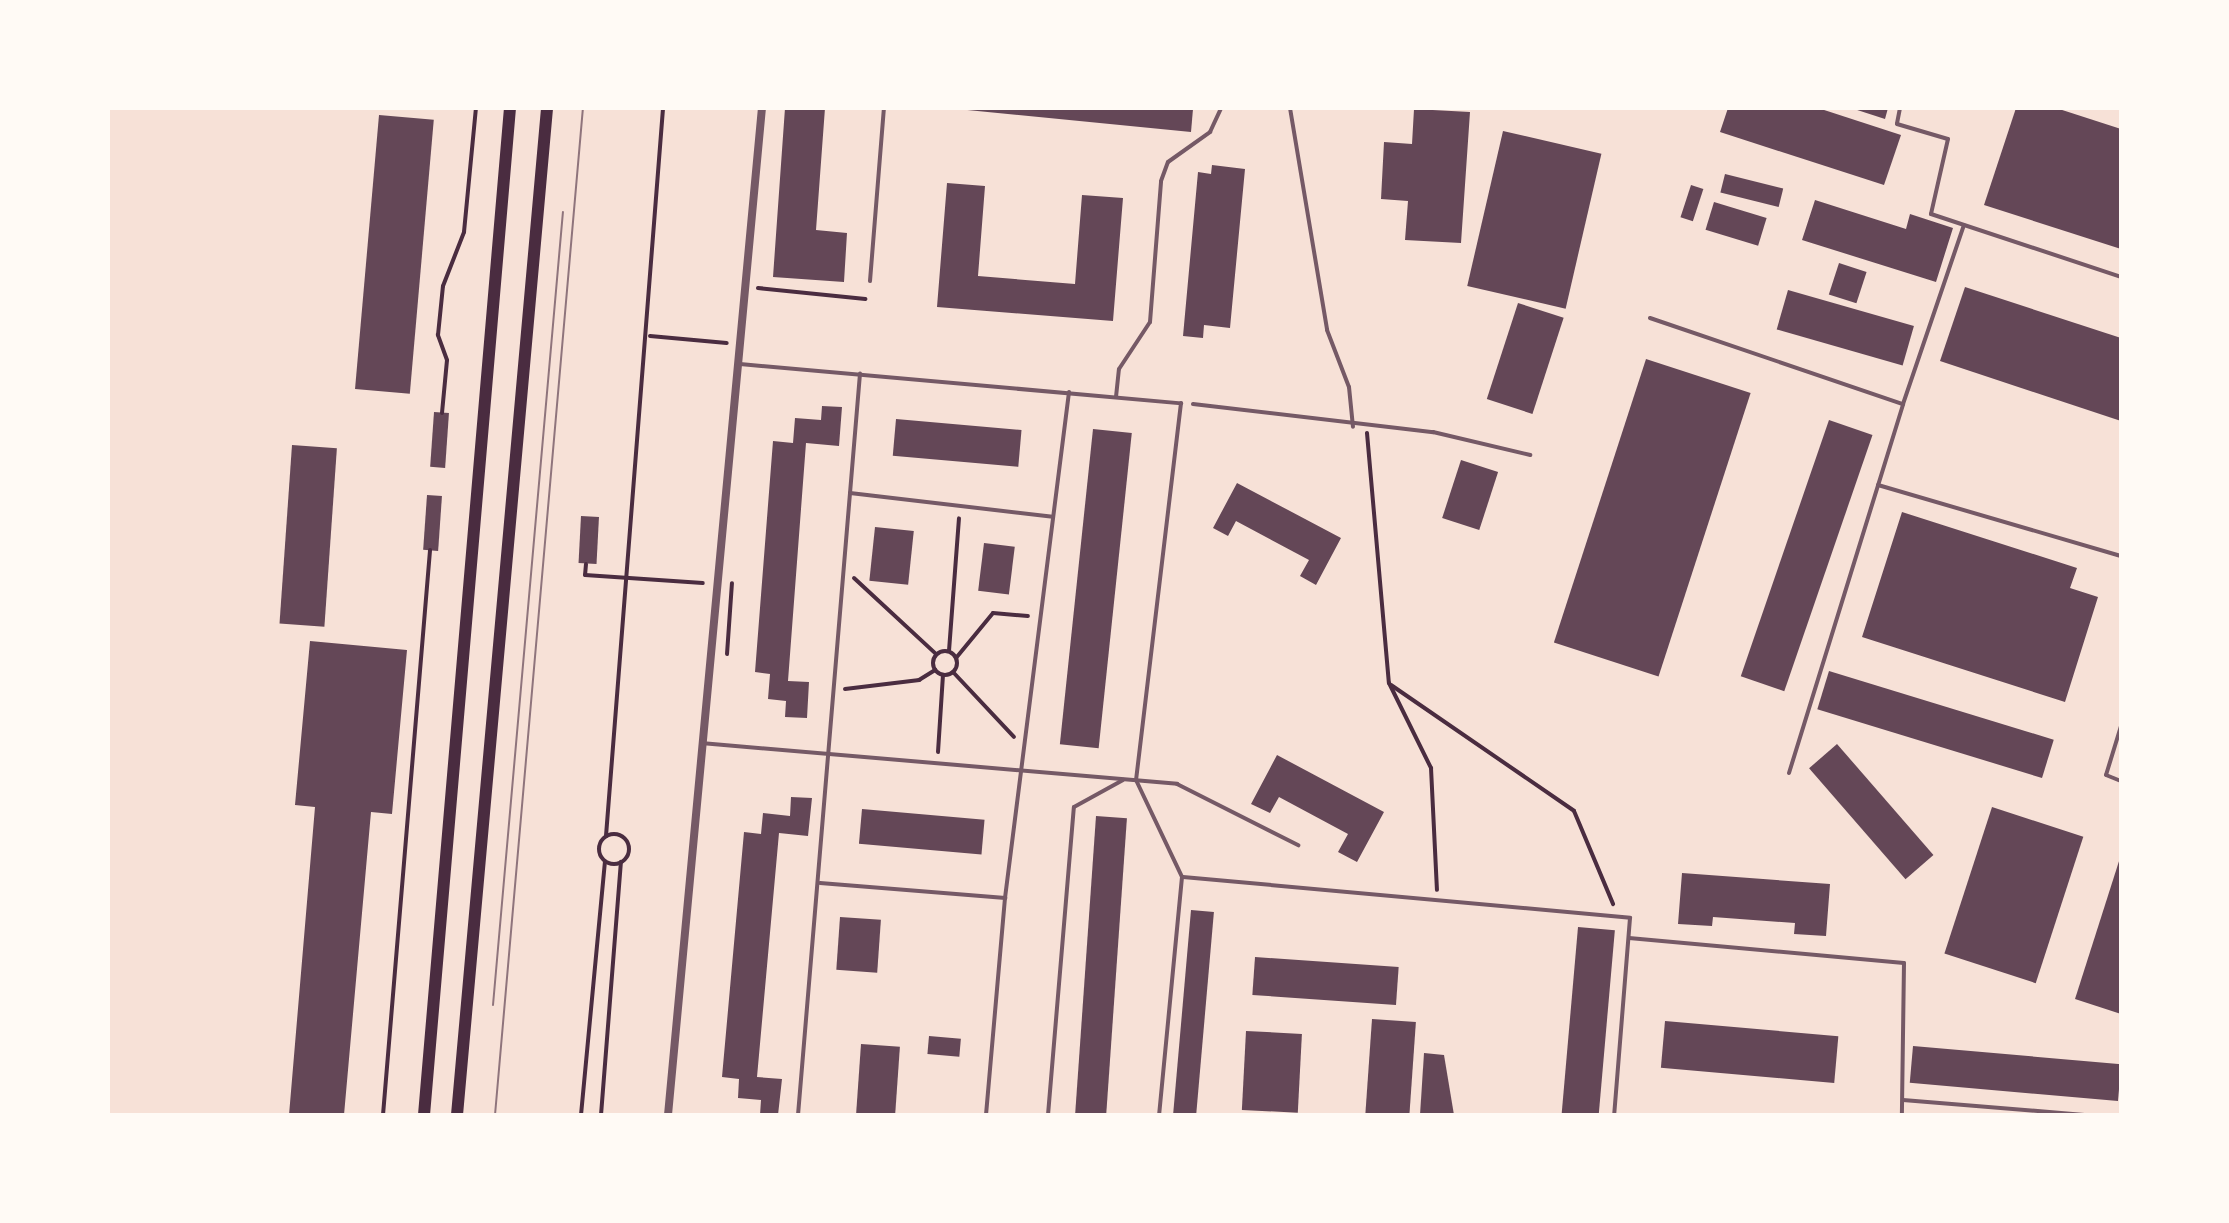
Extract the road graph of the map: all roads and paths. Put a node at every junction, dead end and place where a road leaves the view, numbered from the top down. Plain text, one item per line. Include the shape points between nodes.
1 (476, 108) edge
2 (510, 108) edge
3 (547, 108) edge
4 (663, 108) edge
5 (762, 108) edge
6 (884, 108) edge
7 (1221, 108) edge
8 (1290, 108) edge
9 (1900, 108) edge
10 (1964, 225) junction
11 (2121, 277) edge
12 (870, 281) dead end
13 (758, 288) dead end
14 (865, 299) dead end
15 (1650, 318) dead end
16 (650, 336) junction
17 (739, 344) junction
18 (737, 364) junction
19 (860, 374) junction
20 (1069, 392) junction
21 (1116, 397) junction
22 (1193, 404) dead end
23 (1903, 404) junction
24 (442, 413) dead end
25 (1353, 427) junction
26 (1366, 429) junction
27 (1530, 455) dead end
28 (1878, 485) junction
29 (850, 493) junction
30 (960, 506) junction
31 (1053, 517) junction
32 (430, 550) dead end
33 (2121, 556) edge
34 (586, 564) dead end
35 (843, 568) junction
36 (626, 577) junction
37 (716, 584) junction
38 (1040, 617) junction
39 (949, 651) junction
40 (936, 654) junction
41 (956, 658) junction
42 (935, 670) junction
43 (725, 671) dead end
44 (953, 672) junction
45 (943, 675) junction
46 (1389, 683) junction
47 (833, 690) junction
48 (2121, 726) edge
49 (700, 743) junction
50 (1023, 747) junction
51 (827, 754) junction
52 (937, 763) junction
53 (1020, 770) junction
54 (1789, 773) dead end
55 (1124, 779) junction
56 (1136, 780) junction
57 (2121, 781) edge
58 (606, 836) junction
59 (1298, 845) dead end
60 (605, 861) junction
61 (621, 862) junction
62 (1182, 877) junction
63 (819, 883) junction
64 (1005, 898) junction
65 (1438, 900) junction
66 (1618, 917) junction
67 (1629, 938) junction
68 (1901, 1100) junction
69 (383, 1115) edge
70 (424, 1115) edge
71 (457, 1115) edge
72 (581, 1115) edge
73 (601, 1115) edge
74 (668, 1115) edge
75 (798, 1115) edge
76 (986, 1115) edge
77 (1048, 1115) edge
78 (1159, 1115) edge
79 (1614, 1115) edge
80 (1902, 1115) edge
81 (2084, 1115) edge

1 - 24 path via 464,232 443,286 438,335 447,360
2 - 70 main road
3 - 71 main road
4 - 16 path
5 - 17 street
6 - 12 lane
7 - 21 lane via 1210,132 1168,162 1161,181 1150,322 1119,369
8 - 25 lane via 1327,330 1349,387
9 - 10 lane via 1897,124 1948,139 1931,214
10 - 11 lane
10 - 23 lane
13 - 14 path
15 - 23 lane
16 - 17 path
16 - 36 path
17 - 18 street
18 - 19 lane
18 - 37 street
19 - 20 lane
19 - 29 lane
20 - 21 lane
20 - 31 lane
21 - 56 lane via 1181,403
22 - 25 lane
23 - 28 lane
25 - 26 lane
26 - 27 lane via 1433,432
26 - 46 path
28 - 33 lane
28 - 54 lane
29 - 30 lane
29 - 35 lane
30 - 31 lane
30 - 39 path
31 - 38 lane
32 - 69 path
34 - 36 path via 585,575
35 - 40 path
35 - 47 lane
36 - 37 path
36 - 58 path
37 - 43 path via 736,583
37 - 49 street
38 - 41 path via 993,613
38 - 50 lane
39 - 40 path
39 - 41 path
40 - 42 path
41 - 44 path
42 - 45 path
42 - 47 path via 919,680
44 - 45 path
44 - 50 path
45 - 52 path
46 - 65 path via 1431,768
46 - 66 path via 1574,811
47 - 51 lane
48 - 57 lane via 2106,775
49 - 51 lane
49 - 74 street
50 - 53 lane
51 - 52 lane
51 - 63 lane
52 - 53 lane
53 - 55 lane
53 - 64 lane
55 - 56 lane
55 - 77 lane via 1074,807
56 - 59 lane via 1177,784
56 - 62 lane
58 - 60 path via 599,850
58 - 61 path via 626,840
60 - 61 path
60 - 72 path
61 - 73 path
62 - 65 lane
62 - 78 lane
63 - 64 lane
63 - 75 lane
64 - 76 lane
65 - 66 lane
66 - 67 lane via 1630,918
67 - 68 lane via 1904,963
67 - 79 lane
68 - 80 lane
68 - 81 lane

